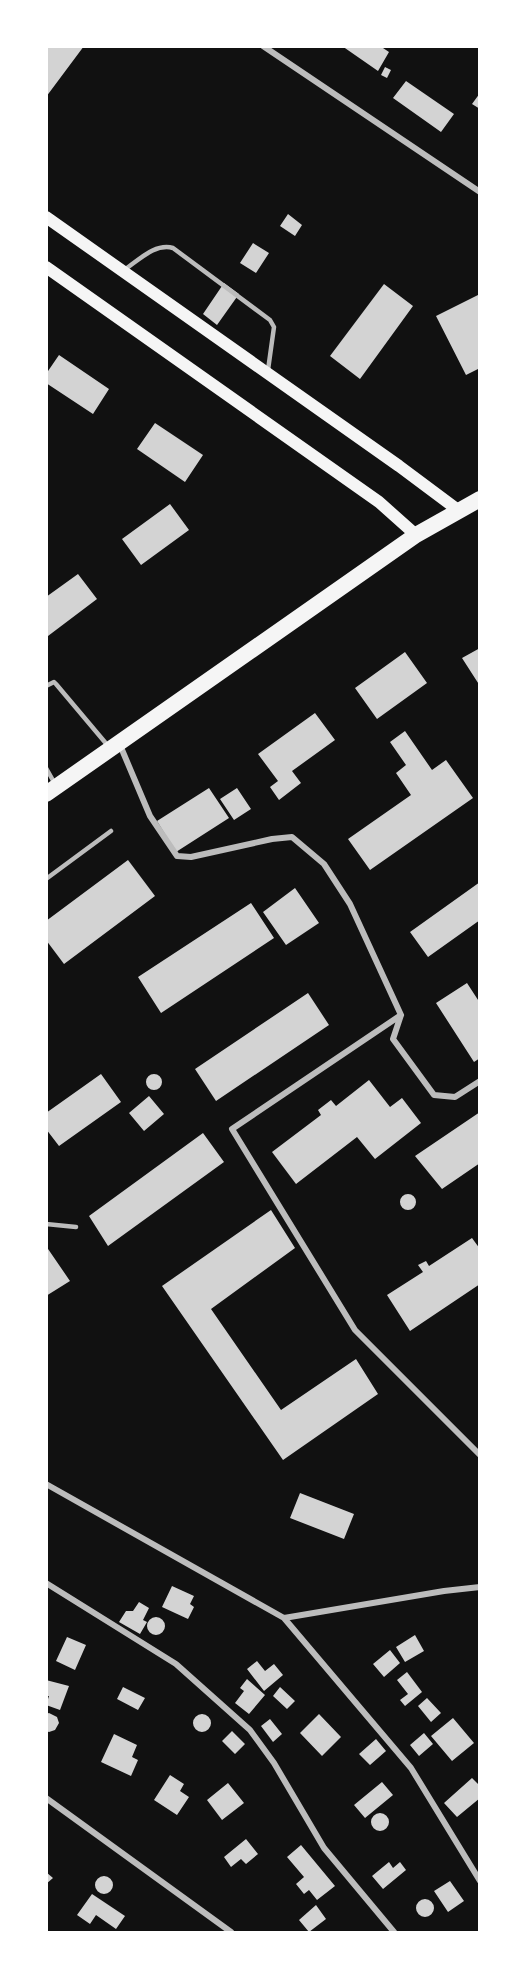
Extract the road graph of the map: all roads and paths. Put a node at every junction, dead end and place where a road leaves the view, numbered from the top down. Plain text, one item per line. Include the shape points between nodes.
1 (263, 46) edge
2 (480, 192) edge
3 (46, 217) edge
4 (46, 267) edge
5 (123, 271) junction
6 (268, 373) junction
7 (480, 499) edge
8 (458, 510) junction
9 (416, 535) junction
10 (46, 686) edge
11 (115, 746) junction
12 (46, 768) edge
13 (51, 790) edge
14 (111, 831) dead end
15 (46, 879) edge
16 (401, 1015) junction
17 (480, 1081) edge
18 (46, 1224) edge
19 (76, 1227) dead end
20 (480, 1455) edge
21 (46, 1484) edge
22 (46, 1583) edge
23 (480, 1587) edge
24 (284, 1618) junction
25 (46, 1798) edge
26 (480, 1881) edge
27 (231, 1932) edge
28 (394, 1932) edge

1 - 2 street
3 - 5 main road
4 - 9 main road via 375,499
5 - 6 main road
5 - 6 lane via 156,248 173,248 270,320 274,327
6 - 8 main road
7 - 8 highway
8 - 9 highway
9 - 11 highway
10 - 11 lane via 54,682
11 - 13 highway
11 - 16 street via 150,816 177,856 191,857 292,837 324,864 350,904
12 - 13 lane
14 - 15 lane
16 - 17 street via 393,1039 434,1095 455,1097
16 - 20 street via 232,1129 355,1330
18 - 19 lane
21 - 24 street
22 - 28 street via 176,1664 250,1731 274,1763 324,1848
23 - 24 street
24 - 26 street via 411,1768
25 - 27 street

